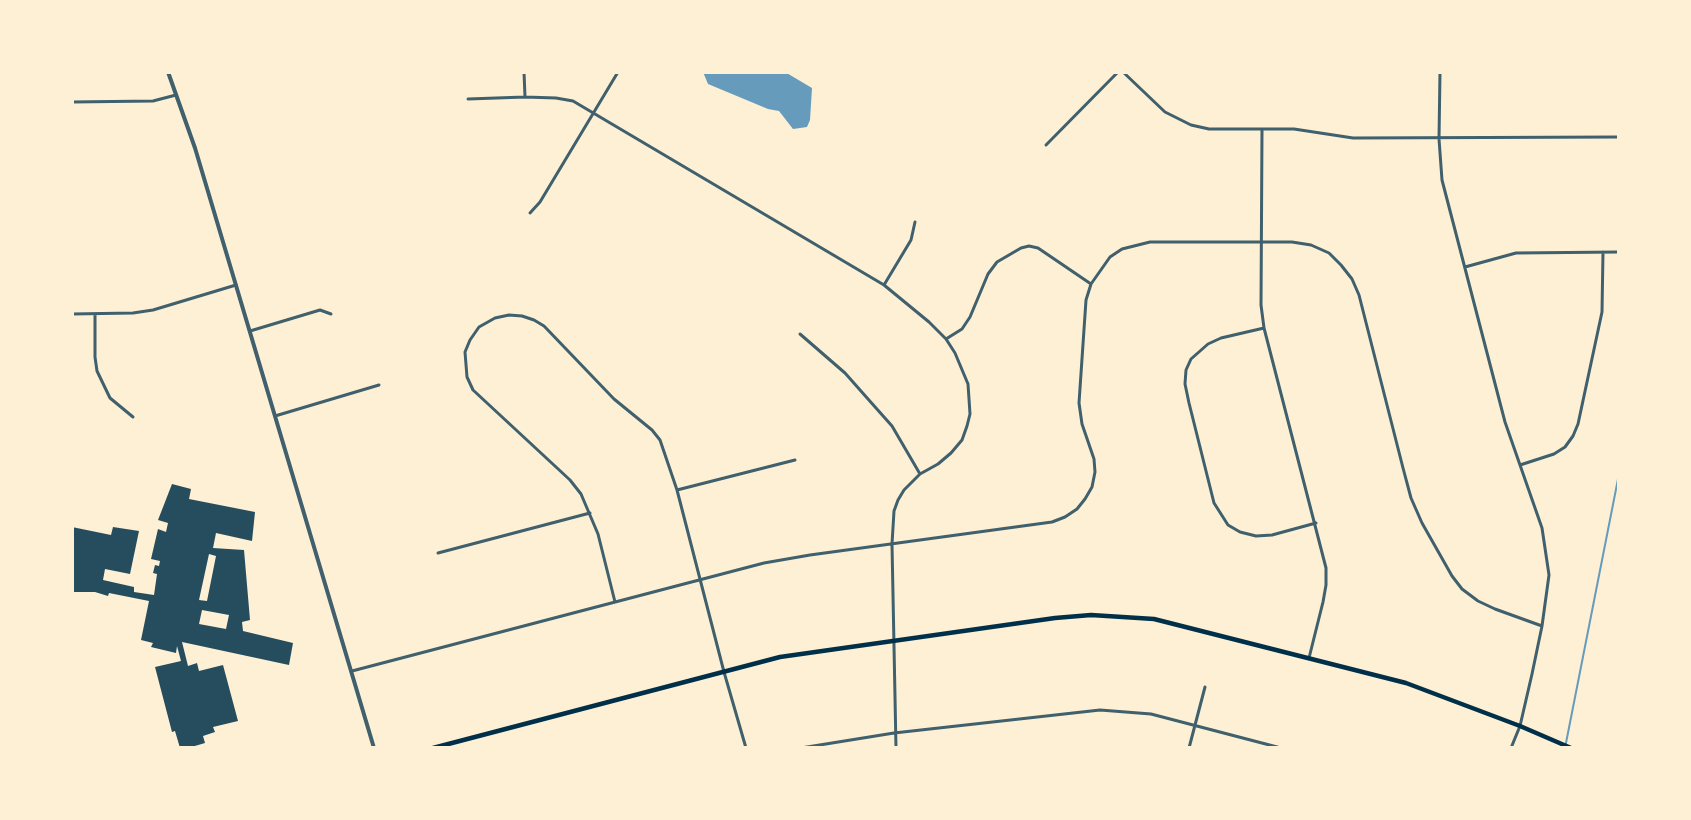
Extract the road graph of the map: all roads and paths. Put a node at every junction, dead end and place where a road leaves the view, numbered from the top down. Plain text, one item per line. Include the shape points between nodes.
1 (168, 72) edge
2 (524, 72) edge
3 (618, 72) edge
4 (1118, 72) edge
5 (1123, 72) edge
6 (1440, 72) edge
7 (176, 95) junction
8 (525, 98) junction
9 (468, 99) dead end
10 (72, 102) edge
11 (592, 113) junction
12 (1262, 129) junction
13 (1619, 137) edge
14 (1439, 139) junction
15 (1046, 146) dead end
16 (530, 213) dead end
17 (915, 222) dead end
18 (1261, 242) junction
19 (1603, 252) junction
20 (1619, 252) edge
21 (1465, 267) junction
22 (1091, 284) junction
23 (236, 285) junction
24 (884, 285) junction
25 (72, 314) edge
26 (95, 314) junction
27 (331, 314) dead end
28 (1264, 328) junction
29 (250, 331) junction
30 (800, 334) dead end
31 (946, 339) junction
32 (379, 385) dead end
33 (276, 416) junction
34 (133, 417) dead end
35 (795, 460) dead end
36 (1520, 465) junction
37 (920, 474) junction
38 (677, 490) junction
39 (590, 513) junction
40 (1316, 523) junction
41 (892, 544) junction
42 (438, 553) dead end
43 (700, 579) junction
44 (615, 602) junction
45 (1542, 626) junction
46 (893, 642) junction
47 (1309, 658) junction
48 (352, 671) junction
49 (724, 672) junction
50 (1205, 687) dead end
51 (1196, 725) junction
52 (1520, 726) junction
53 (894, 733) junction
54 (374, 748) edge
55 (434, 748) edge
56 (746, 748) edge
57 (801, 748) edge
58 (896, 748) edge
59 (1189, 748) edge
60 (1281, 748) edge
61 (1511, 748) edge
62 (1571, 748) edge

1 - 7 street
2 - 8 street
3 - 11 street
4 - 15 street
5 - 12 street via 1165,112 1191,125
6 - 14 street
7 - 10 street via 153,100
7 - 23 street
8 - 9 street
8 - 11 street via 573,101
11 - 16 street
11 - 24 street
12 - 14 street via 1294,129 1353,138
12 - 18 street
13 - 14 street
14 - 21 street via 1442,180
17 - 24 street via 911,240
18 - 22 street via 1133,245 1110,257
18 - 28 street
18 - 45 street via 1311,245 1329,253 1352,279 1411,498 1422,523 1462,589 1495,609
19 - 20 street
19 - 21 street via 1516,253
19 - 36 street via 1602,312 1578,424 1565,447
21 - 36 street
22 - 31 street via 1038,248 1021,248 998,262 988,274 970,317 962,329
22 - 41 street via 1086,300 1079,385 1082,424 1095,472 1085,499 1077,509 1052,522
23 - 26 street via 153,310
23 - 29 street
24 - 31 street
25 - 26 street
26 - 34 street via 97,371 110,398
27 - 29 street via 320,310
28 - 40 street
28 - 40 street via 1208,344 1191,359 1186,370 1189,403 1214,503 1228,525 1256,536
29 - 33 street
30 - 37 street via 837,366 892,426
31 - 37 street via 962,365 970,414 962,440 938,464
32 - 33 street
33 - 48 street
35 - 38 street
36 - 45 street via 1542,528 1549,575
37 - 41 street via 898,500
38 - 39 street via 665,450 652,430 614,399 544,326 522,316 508,315 478,327 465,352 467,377 473,390 570,480
38 - 43 street
39 - 42 street
39 - 44 street
40 - 47 street via 1326,585
41 - 43 street via 810,555
41 - 46 street
43 - 44 street
43 - 49 street
44 - 48 street
45 - 52 street
46 - 47 main road via 1055,618 1124,616 1154,619
46 - 49 main road via 780,657
46 - 53 street
47 - 52 main road via 1406,683
48 - 54 street
49 - 55 main road
49 - 56 street
50 - 51 street
51 - 53 street via 1151,714 1100,710
51 - 59 street
51 - 60 street
52 - 61 street
52 - 62 main road
53 - 57 street
53 - 58 street

